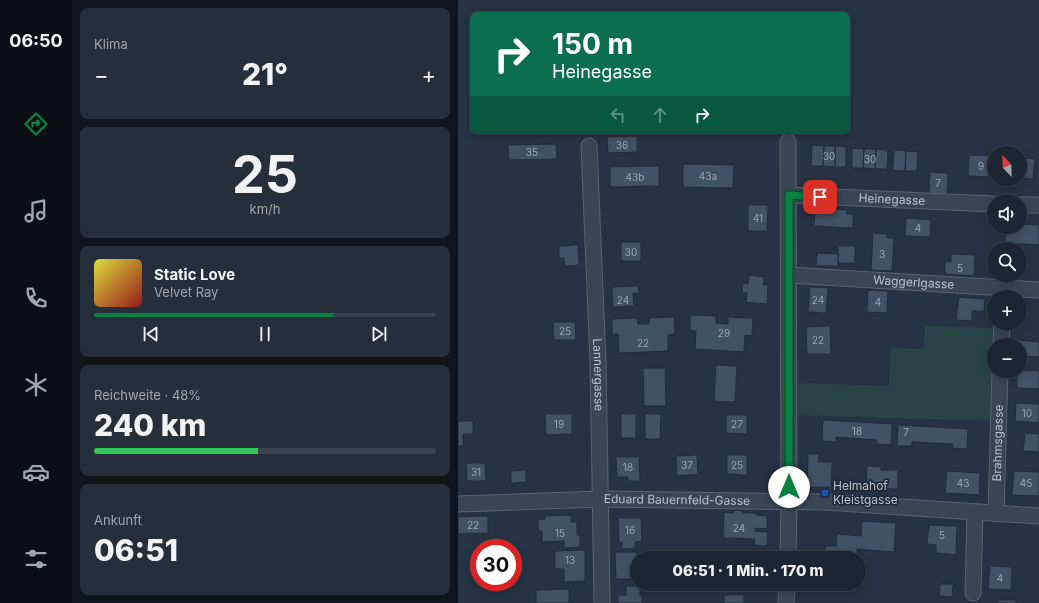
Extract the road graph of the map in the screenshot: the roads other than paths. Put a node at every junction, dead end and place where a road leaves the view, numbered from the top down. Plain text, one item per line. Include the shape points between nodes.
1 (788, 142) dead end
2 (589, 146) dead end
3 (789, 195) junction
4 (987, 204) edge
5 (1027, 205) edge
6 (1039, 205) edge
7 (789, 274) junction
8 (1039, 290) edge
9 (987, 291) edge
10 (1027, 291) edge
11 (1000, 378) edge
12 (601, 500) junction
13 (789, 502) junction
14 (458, 504) edge
15 (975, 513) junction
16 (996, 514) junction
17 (1039, 516) edge
18 (788, 551) edge
19 (787, 591) edge
20 (973, 593) dead end
21 (602, 603) edge
22 (786, 603) edge

1 - 3 street
2 - 12 street, Lannergasse
3 - 4 street, Heinegasse
3 - 7 street
5 - 6 street
7 - 9 street, Waggerlgasse
7 - 13 street
8 - 10 street, Waggerlgasse
11 - 16 street, Brahmsgasse
12 - 13 street, Eduard Bauernfeld-Gasse
12 - 14 street, Eduard Bauernfeld-Gasse
12 - 21 street, Lannergasse
13 - 15 street, Eduard Bauernfeld-Gasse via 825,502
13 - 18 street
15 - 16 street, Eduard Bauernfeld-Gasse
15 - 20 street
16 - 17 street, Eduard Bauernfeld-Gasse
19 - 22 street

